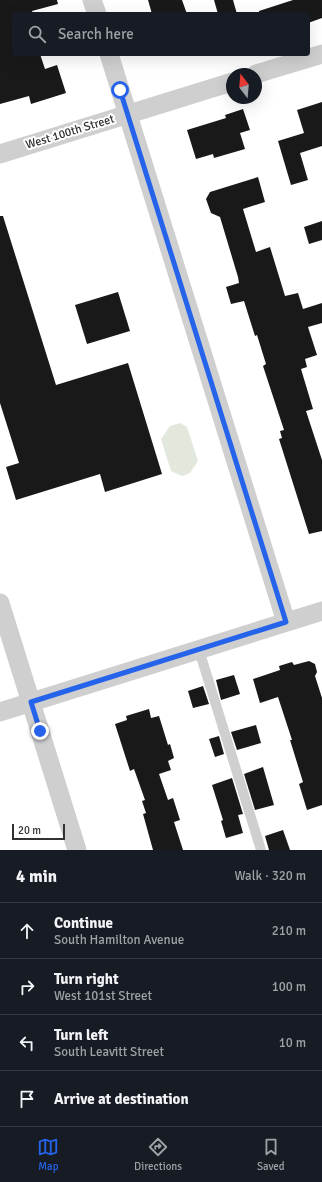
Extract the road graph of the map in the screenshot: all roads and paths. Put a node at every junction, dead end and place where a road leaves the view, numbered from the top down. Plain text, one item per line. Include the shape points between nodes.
1 (92, 0) edge
2 (96, 12) edge
3 (322, 54) edge
4 (110, 56) edge
5 (262, 72) edge
6 (226, 84) edge
7 (128, 114) junction
8 (0, 154) edge
9 (0, 603) edge
10 (322, 611) edge
11 (286, 622) junction
12 (199, 650) junction
13 (31, 702) junction
14 (0, 712) edge
15 (77, 850) edge
16 (261, 850) edge

1 - 2 street
3 - 5 street
4 - 7 street
6 - 7 street, West 100th Street
7 - 8 street, West 100th Street
7 - 11 street
9 - 13 street
10 - 11 street
11 - 12 street
12 - 13 street
12 - 16 lane
13 - 14 street
13 - 15 street

